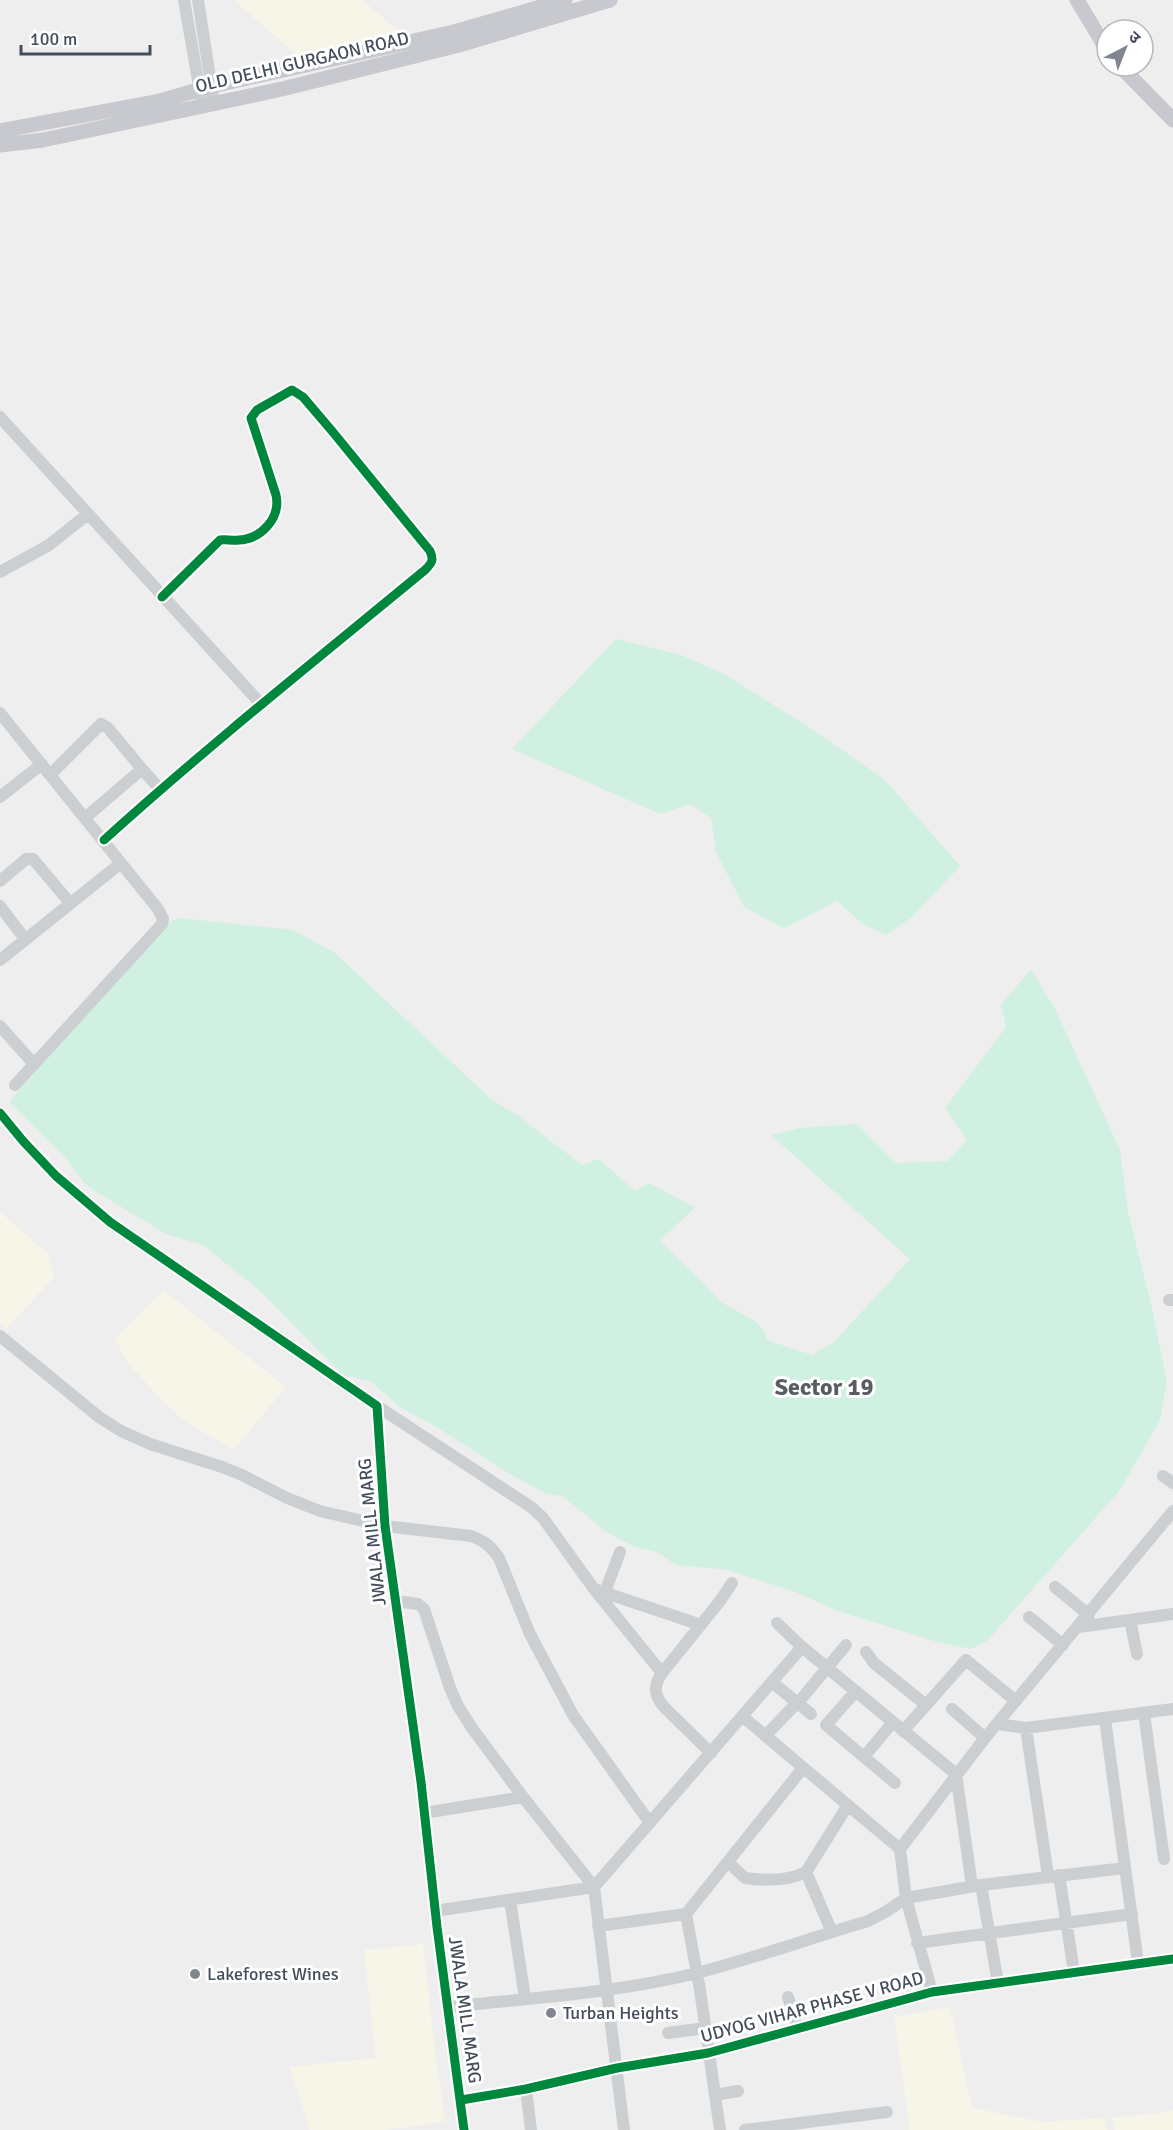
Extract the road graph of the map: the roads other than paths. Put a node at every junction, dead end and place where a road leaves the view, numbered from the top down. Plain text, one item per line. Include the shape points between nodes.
1 (183, 0) edge
2 (198, 0) edge
3 (565, 0) edge
4 (610, 0) edge
5 (1077, 0) edge
6 (1086, 0) edge
7 (1097, 18) edge
8 (1095, 30) edge
9 (1132, 78) edge
10 (1141, 78) edge
11 (205, 88) junction
12 (209, 104) junction
13 (1173, 109) edge
14 (1173, 120) edge
15 (0, 131) edge
16 (0, 145) edge
17 (0, 417) edge
18 (88, 514) junction
19 (0, 572) edge
20 (162, 597) junction
21 (261, 704) junction
22 (3, 722) edge
23 (42, 764) junction
24 (142, 769) junction
25 (50, 775) junction
26 (160, 789) junction
27 (0, 796) edge
28 (85, 818) junction
29 (104, 840) junction
30 (121, 863) junction
31 (0, 881) edge
32 (69, 903) junction
33 (0, 906) edge
34 (26, 939) junction
35 (0, 960) edge
36 (0, 1026) edge
37 (34, 1064) junction
38 (15, 1085) dead end
39 (0, 1113) edge
40 (0, 1336) edge
41 (378, 1406) junction
42 (1171, 1516) edge
43 (386, 1526) junction
44 (620, 1552) dead end
45 (732, 1583) dead end
46 (1055, 1587) dead end
47 (600, 1591) junction
48 (396, 1601) junction
49 (1089, 1614) junction
50 (1173, 1614) edge
51 (1029, 1617) dead end
52 (1130, 1620) junction
53 (777, 1623) dead end
54 (701, 1625) junction
55 (1079, 1627) junction
56 (846, 1645) dead end
57 (1063, 1645) junction
58 (802, 1647) junction
59 (866, 1652) dead end
60 (1137, 1654) dead end
61 (826, 1667) junction
62 (662, 1673) junction
63 (772, 1682) junction
64 (856, 1691) junction
65 (1016, 1701) junction
66 (795, 1705) junction
67 (926, 1705) junction
68 (952, 1709) dead end
69 (1173, 1709) edge
70 (1144, 1713) junction
71 (812, 1714) dead end
72 (742, 1716) junction
73 (1105, 1719) junction
74 (894, 1722) junction
75 (998, 1724) junction
76 (1026, 1728) junction
77 (903, 1731) junction
78 (765, 1736) junction
79 (986, 1737) junction
80 (711, 1753) junction
81 (864, 1757) junction
82 (803, 1768) junction
83 (956, 1774) junction
84 (895, 1783) dead end
85 (523, 1797) junction
86 (848, 1805) junction
87 (424, 1813) junction
88 (650, 1822) junction
89 (900, 1849) junction
90 (1164, 1858) dead end
91 (728, 1862) junction
92 (1125, 1868) junction
93 (806, 1872) junction
94 (1053, 1875) junction
95 (976, 1885) junction
96 (594, 1887) junction
97 (906, 1898) junction
98 (510, 1900) junction
99 (435, 1911) junction
100 (686, 1914) junction
101 (1132, 1914) junction
102 (1067, 1924) junction
103 (598, 1926) junction
104 (832, 1932) junction
105 (990, 1934) junction
106 (917, 1943) junction
107 (1173, 1959) edge
108 (1138, 1963) junction
109 (1074, 1972) junction
110 (697, 1973) junction
111 (998, 1983) junction
112 (607, 1989) junction
113 (932, 1992) junction
114 (788, 1997) dead end
115 (525, 1998) junction
116 (448, 2007) junction
117 (705, 2028) junction
118 (798, 2029) junction
119 (668, 2033) dead end
120 (708, 2054) junction
121 (617, 2067) junction
122 (525, 2089) junction
123 (738, 2091) dead end
124 (715, 2095) junction
125 (461, 2100) junction
126 (887, 2112) dead end
127 (464, 2130) edge
128 (531, 2130) edge
129 (624, 2130) edge
130 (720, 2130) edge
131 (745, 2130) edge

1 - 11 street
2 - 11 street
3 - 11 main road, OLD DELHI GURGAON ROAD via 454,32
4 - 12 main road, OLD DELHI GURGAON ROAD via 459,45
5 - 8 main road
6 - 7 main road
9 - 14 main road
10 - 13 main road
11 - 12 street
11 - 15 main road, OLD DELHI GURGAON ROAD via 160,102
12 - 16 main road, OLD DELHI GURGAON ROAD via 43,140
17 - 18 street
18 - 19 street via 49,545
18 - 20 street
20 - 21 street
20 - 21 street via 220,540 255,535 275,517 276,495 251,418 286,392 297,392 333,431 433,558 425,570
21 - 26 street
22 - 23 street
23 - 25 street
23 - 27 street
24 - 25 street via 101,724
24 - 26 street
24 - 28 street
25 - 28 street
26 - 29 street
28 - 29 street
29 - 30 street
30 - 32 street
30 - 37 street via 161,914 162,924
31 - 32 street via 26,860 33,859
32 - 34 street
33 - 34 street
34 - 35 street
36 - 37 street
37 - 38 street
39 - 41 street via 56,1176 110,1221
40 - 43 street via 121,1431 242,1475 320,1511
41 - 43 street, JWALA MILL MARG
41 - 47 street via 531,1507
42 - 49 street
43 - 48 street, JWALA MILL MARG
43 - 88 street via 471,1536 492,1548 530,1634 573,1715
44 - 47 street
45 - 54 street
46 - 49 street
47 - 54 street
47 - 62 street
48 - 85 street via 418,1604 423,1609 458,1706
48 - 87 street, JWALA MILL MARG
49 - 55 street
50 - 52 street
51 - 57 street
52 - 55 street
52 - 60 street
53 - 58 street
54 - 62 street
55 - 57 street
56 - 61 street
57 - 65 street
58 - 61 street
58 - 63 street
59 - 67 street
61 - 64 street
61 - 66 street
62 - 80 street via 655,1690 657,1699
63 - 66 street
63 - 72 street
64 - 74 street
64 - 81 street via 826,1725
65 - 67 street via 966,1660
65 - 75 street
66 - 71 street
66 - 78 street
67 - 77 street
68 - 79 street
69 - 70 street
70 - 73 street
70 - 90 street
72 - 78 street
72 - 80 street
73 - 76 street
73 - 92 street
74 - 77 street
74 - 81 street
75 - 76 street
75 - 79 street
76 - 94 street
77 - 83 street
78 - 82 street
79 - 83 street
80 - 88 street
81 - 84 street
82 - 86 street
82 - 91 street
83 - 89 street
83 - 95 street
85 - 87 street
85 - 96 street
86 - 89 street
86 - 93 street
87 - 99 street, JWALA MILL MARG
88 - 96 street
89 - 97 street
91 - 93 street via 745,1878 795,1878
91 - 100 street
92 - 94 street
92 - 101 street
93 - 104 street
94 - 95 street
94 - 102 street
95 - 97 street
95 - 105 street
96 - 98 street
96 - 103 street
97 - 104 street via 868,1921
97 - 106 street
98 - 99 street
98 - 115 street
99 - 116 street, JWALA MILL MARG
100 - 103 street
100 - 110 street
101 - 102 street
101 - 108 street
102 - 105 street
102 - 109 street
103 - 112 street
104 - 110 street
105 - 106 street
105 - 111 street
106 - 113 street
107 - 108 street, UDYOG VIHAR PHASE V ROAD
108 - 109 street, UDYOG VIHAR PHASE V ROAD
109 - 111 street, UDYOG VIHAR PHASE V ROAD
110 - 112 street
110 - 117 street
111 - 113 street, UDYOG VIHAR PHASE V ROAD
112 - 115 street
112 - 121 street
113 - 118 street, UDYOG VIHAR PHASE V ROAD
114 - 118 street
115 - 116 street
116 - 125 street, JWALA MILL MARG
117 - 119 street
117 - 120 street
118 - 120 street, UDYOG VIHAR PHASE V ROAD
120 - 121 street, UDYOG VIHAR PHASE V ROAD
120 - 124 street
121 - 122 street, UDYOG VIHAR PHASE V ROAD
121 - 129 street
122 - 125 street, UDYOG VIHAR PHASE V ROAD
122 - 128 street
123 - 124 street
124 - 130 street
125 - 127 street, JWALA MILL MARG
126 - 131 street

